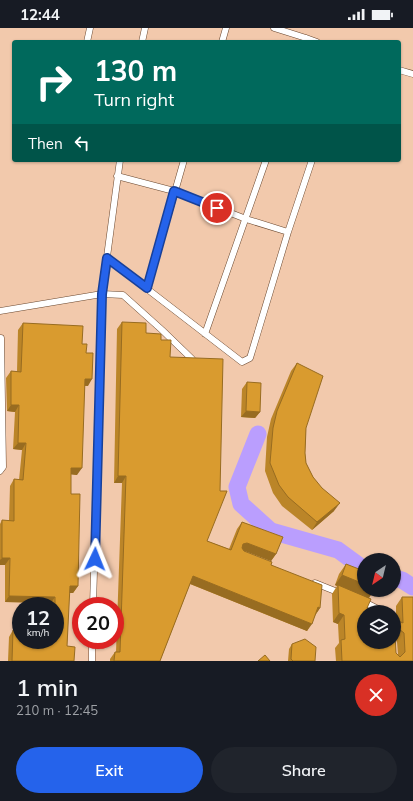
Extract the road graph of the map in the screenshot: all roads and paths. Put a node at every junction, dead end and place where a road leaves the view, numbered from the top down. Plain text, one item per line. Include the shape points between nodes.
1 (90, 28) edge
2 (145, 28) edge
3 (226, 28) edge
4 (274, 28) edge
5 (87, 40) edge
6 (142, 40) edge
7 (223, 40) edge
8 (306, 40) edge
9 (401, 71) edge
10 (413, 74) edge
11 (120, 162) edge
12 (183, 162) edge
13 (265, 162) edge
14 (311, 162) edge
15 (117, 176) junction
16 (174, 191) junction
17 (246, 219) junction
18 (288, 232) junction
19 (107, 258) junction
20 (147, 288) junction
21 (102, 294) junction
22 (0, 311) edge
23 (206, 334) junction
24 (1, 338) edge
25 (192, 359) edge
26 (0, 470) edge
27 (308, 580) edge
28 (345, 595) edge
29 (93, 597) edge
30 (352, 597) edge
31 (369, 605) edge
32 (92, 649) edge
33 (92, 661) edge

1 - 5 lane
2 - 6 lane
3 - 7 lane
4 - 8 lane
9 - 10 lane
11 - 15 lane
12 - 16 lane
13 - 17 lane
14 - 18 lane
15 - 16 lane
15 - 19 lane
16 - 17 lane
16 - 20 lane
17 - 18 lane
17 - 23 lane
18 - 23 lane via 250,358 242,362
19 - 20 lane
19 - 21 lane
20 - 23 lane
21 - 22 lane
21 - 25 lane via 123,295
21 - 29 lane
24 - 26 lane via 3,467
27 - 28 lane
30 - 31 lane
32 - 33 lane

